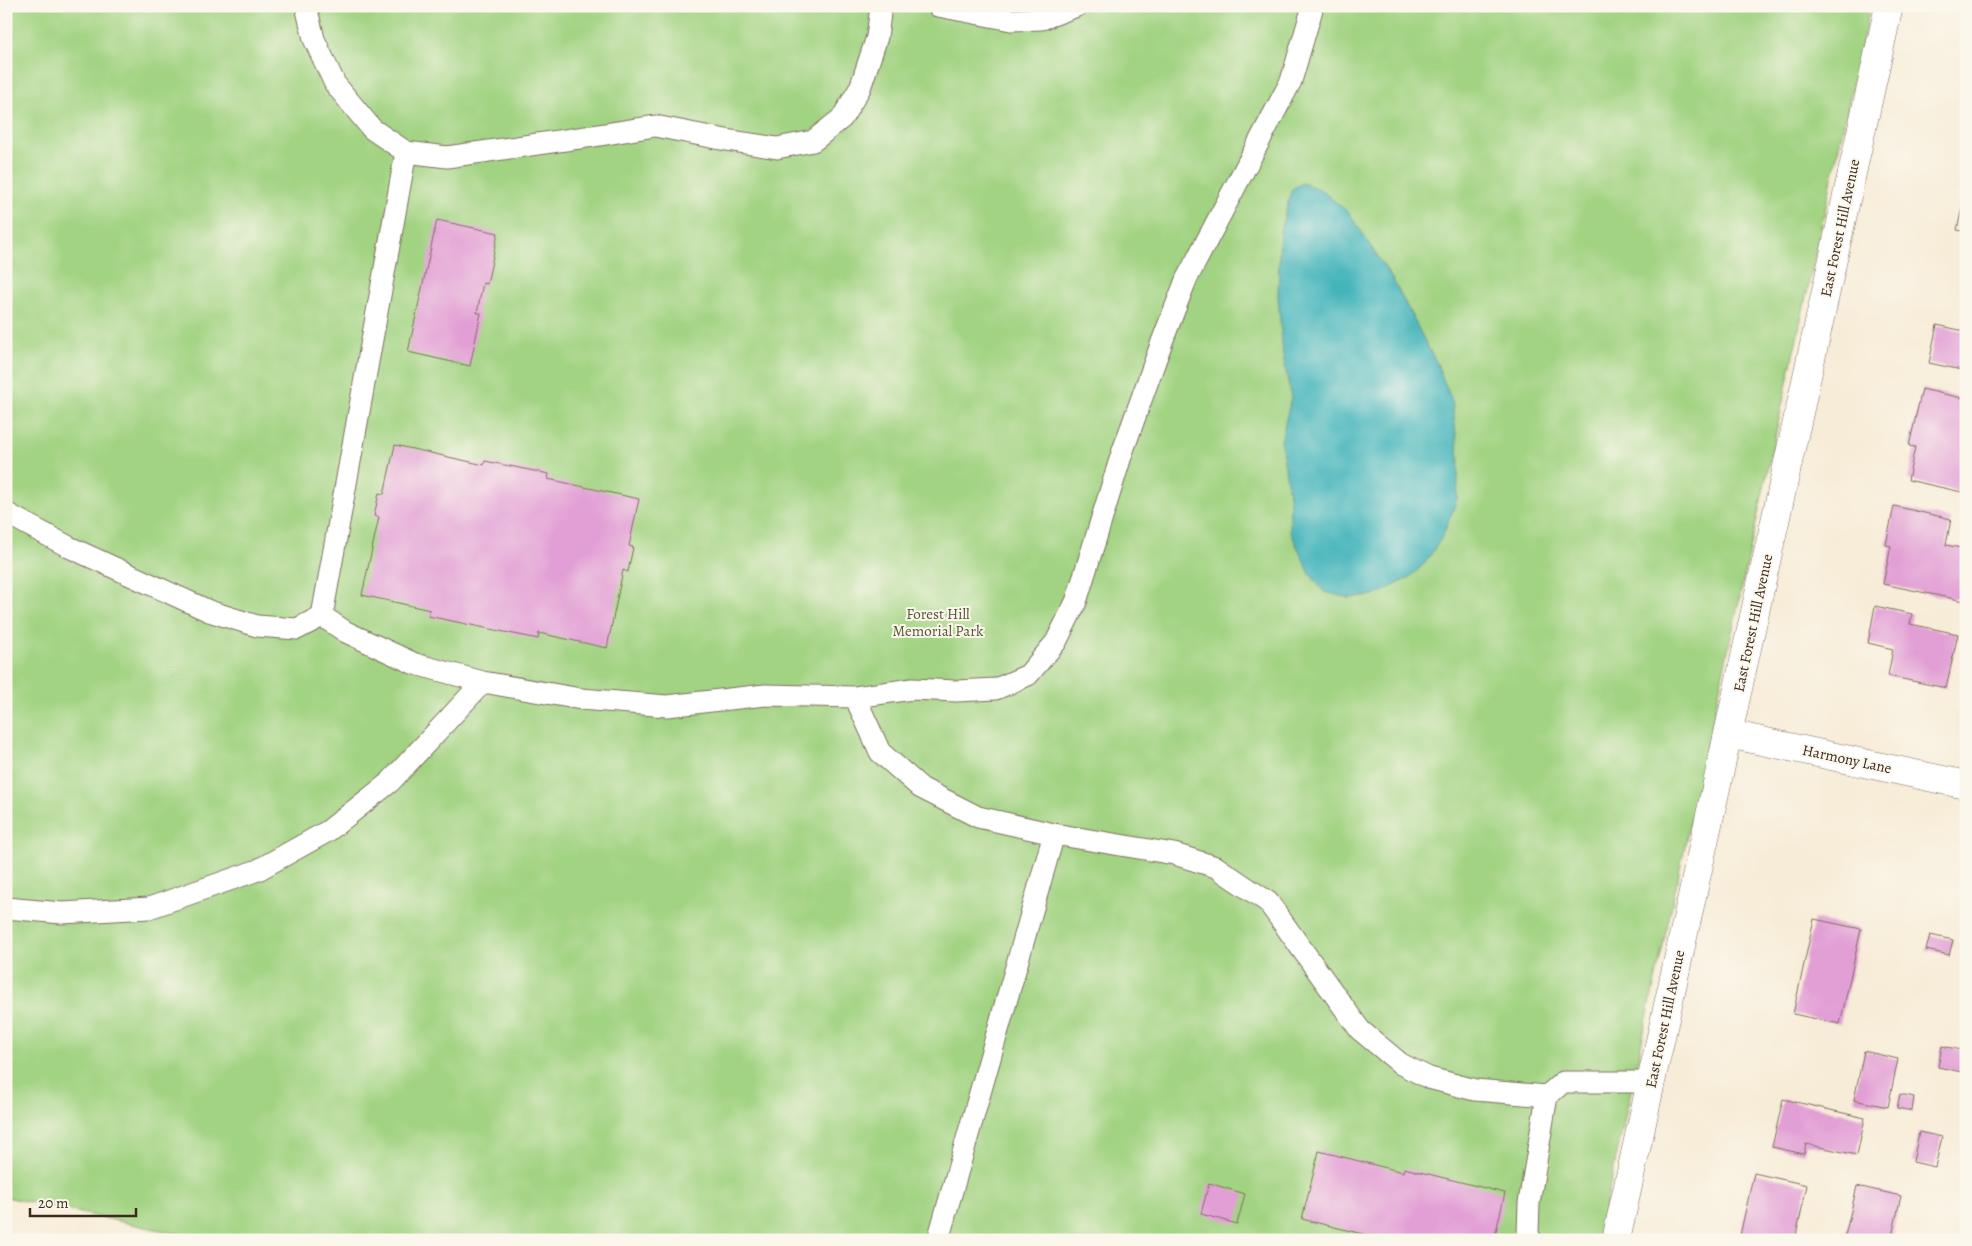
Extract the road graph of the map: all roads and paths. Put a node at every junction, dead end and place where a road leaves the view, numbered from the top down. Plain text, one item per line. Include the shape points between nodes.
1 (306, 6) edge
2 (881, 6) edge
3 (938, 6) edge
4 (1077, 6) edge
5 (1313, 6) edge
6 (1889, 6) edge
7 (406, 152) junction
8 (6, 513) edge
9 (322, 616) junction
10 (483, 682) junction
11 (855, 697) junction
12 (1728, 734) junction
13 (1966, 785) edge
14 (1054, 834) junction
15 (6, 908) edge
16 (1651, 1082) junction
17 (1546, 1096) junction
18 (938, 1240) edge
19 (1531, 1240) edge
20 (1616, 1240) edge

1 - 7 lane via 314,39 335,84 372,129
2 - 7 lane via 877,37 860,88 842,118 813,141 777,148 655,126 447,157
3 - 4 lane via 1010,20 1042,19
5 - 11 lane via 1291,81 1186,280 1122,453 1076,602 1056,642 1028,675 996,689 912,689
6 - 12 street, East Forest Hill Avenue
7 - 9 lane
8 - 9 lane via 69,547 209,612 257,626 297,628
9 - 10 lane via 346,632 415,664
10 - 11 lane via 581,699 667,706 765,695
10 - 15 lane via 390,782 328,831 258,870 149,908 62,913
11 - 14 lane via 880,752 920,788 978,817
12 - 13 street, Harmony Lane
12 - 16 street, East Forest Hill Avenue
14 - 17 lane via 1174,854 1216,868 1268,902 1360,1030 1401,1064 1430,1078 1475,1090
14 - 18 lane
16 - 17 lane via 1563,1082
16 - 20 street, East Forest Hill Avenue
17 - 19 lane via 1529,1204 1528,1234

